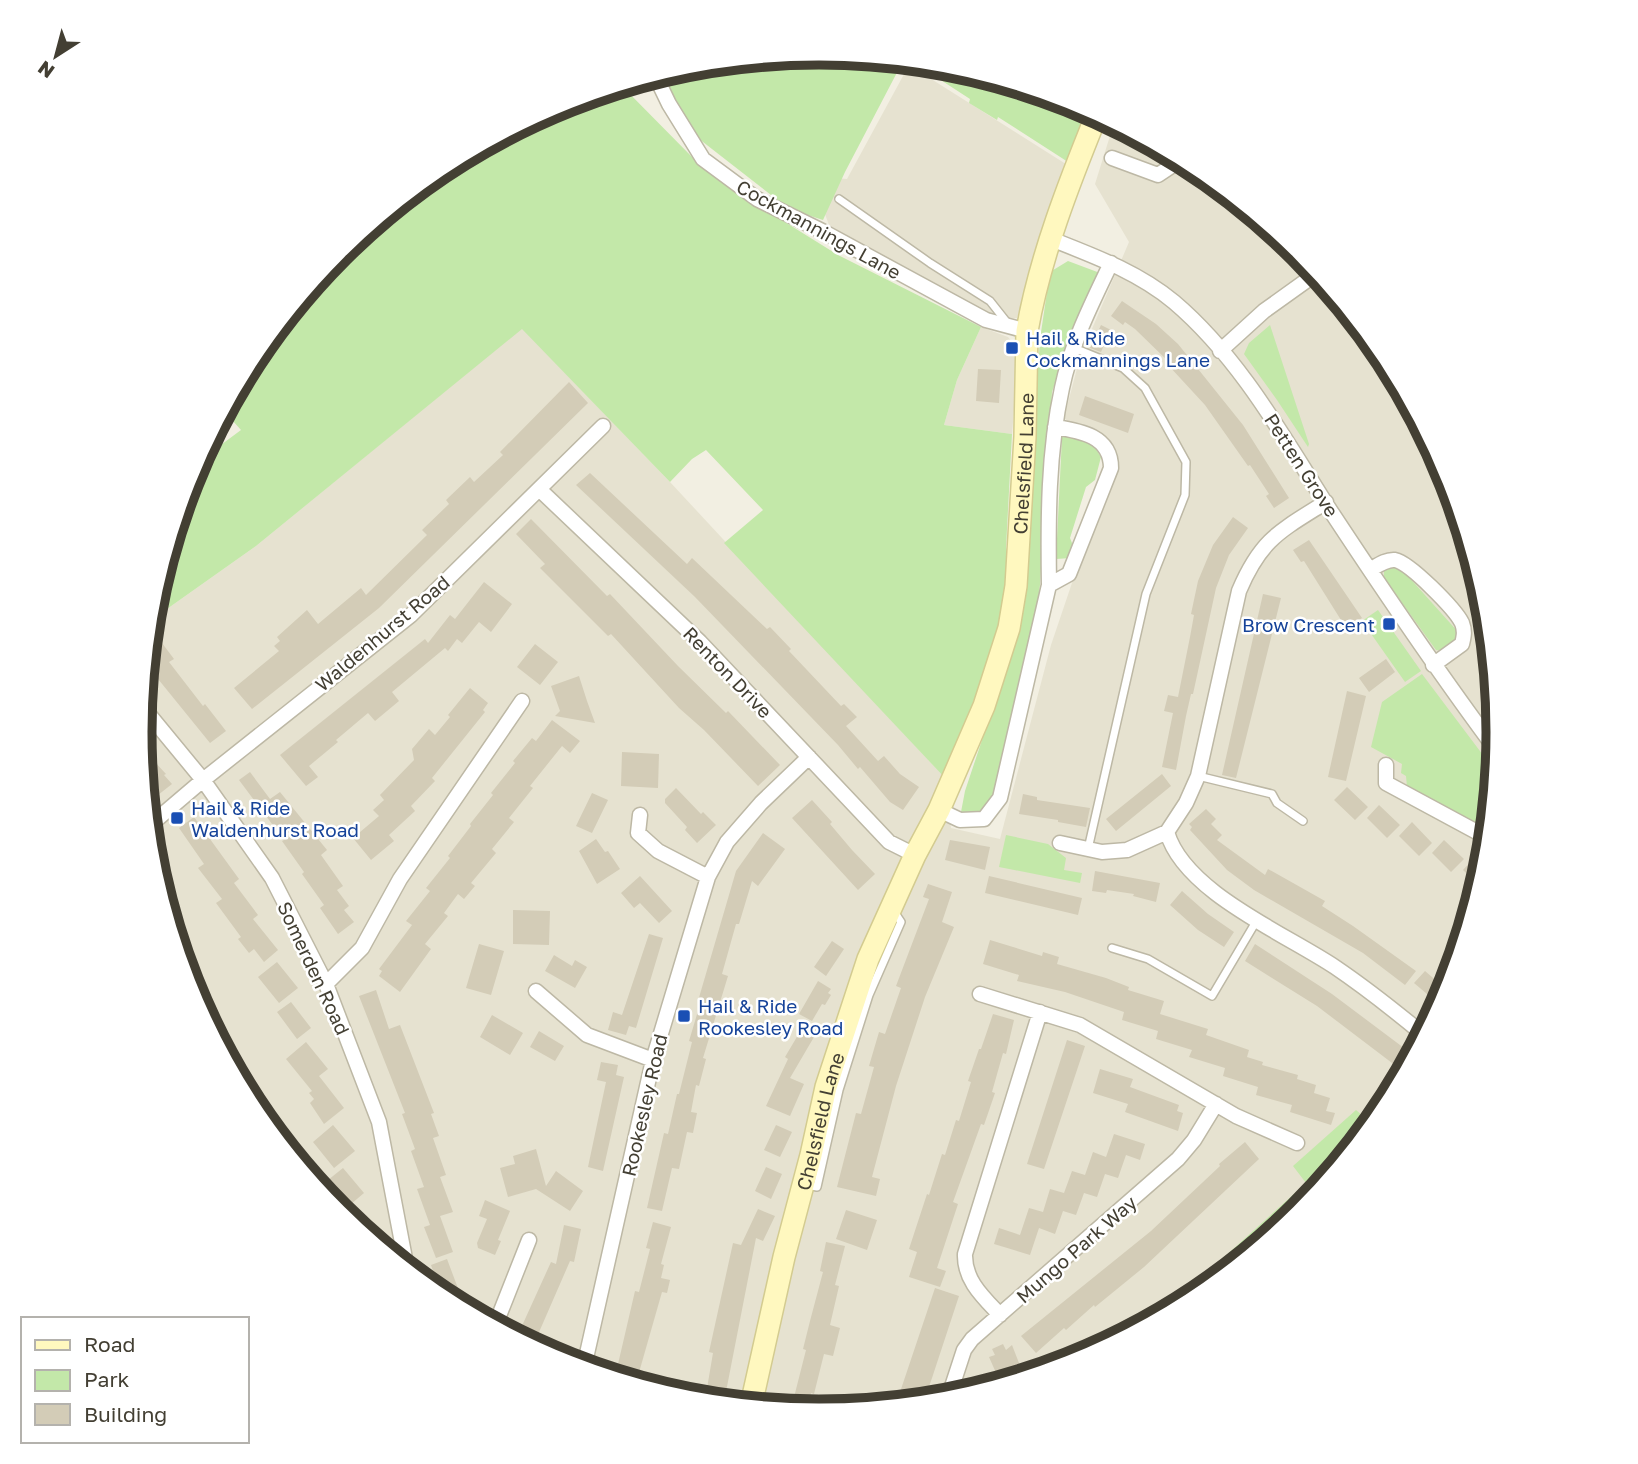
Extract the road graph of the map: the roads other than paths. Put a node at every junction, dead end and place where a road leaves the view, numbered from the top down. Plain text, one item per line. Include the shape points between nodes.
1 (659, 84) edge
2 (1093, 125) edge
3 (1112, 158) dead end
4 (1172, 166) edge
5 (839, 199) dead end
6 (1051, 239) junction
7 (1111, 263) junction
8 (1309, 279) edge
9 (1020, 329) junction
10 (1074, 348) junction
11 (1220, 351) junction
12 (603, 426) dead end
13 (1055, 427) junction
14 (539, 489) junction
15 (1325, 502) junction
16 (1370, 570) junction
17 (1049, 585) junction
18 (1433, 665) junction
19 (522, 701) dead end
20 (152, 719) edge
21 (1486, 736) edge
22 (809, 757) junction
23 (1386, 765) dead end
24 (1198, 776) junction
25 (203, 780) junction
26 (939, 810) junction
27 (640, 815) dead end
28 (157, 819) edge
29 (1303, 821) dead end
30 (1167, 832) junction
31 (1478, 833) edge
32 (1060, 844) dead end
33 (1088, 849) junction
34 (915, 855) junction
35 (708, 877) junction
36 (1257, 920) junction
37 (1112, 948) dead end
38 (326, 984) junction
39 (536, 991) dead end
40 (980, 994) dead end
41 (1040, 1012) junction
42 (1416, 1029) edge
43 (653, 1060) junction
44 (1216, 1104) junction
45 (1297, 1143) dead end
46 (529, 1240) dead end
47 (404, 1254) edge
48 (999, 1315) junction
49 (499, 1317) edge
50 (586, 1357) edge
51 (955, 1385) edge
52 (753, 1396) edge

1 - 9 street, Cockmannings Lane via 703,159 757,199 986,320
2 - 6 street, Chelsfield Lane
3 - 4 street via 1158,175
5 - 9 lane via 990,301
6 - 7 street, Petten Grove
6 - 9 street, Chelsfield Lane
7 - 10 street, Chelsfield Lane
7 - 11 street, Petten Grove via 1173,302
8 - 11 street
9 - 26 street, Chelsfield Lane via 1025,437 1009,628 984,706
10 - 13 street, Chelsfield Lane
10 - 33 lane via 1123,368 1145,388 1186,462 1185,495 1146,594
11 - 15 street, Petten Grove via 1263,404
12 - 14 street, Waldenhurst Road
13 - 17 street, Chelsfield Lane
13 - 17 street, Chelsfield Lane via 1098,439 1111,455 1111,468 1069,574
14 - 22 street, Renton Drive via 700,642
14 - 25 street, Waldenhurst Road via 411,615
15 - 16 street, Petten Grove
15 - 24 street via 1281,530 1250,565 1239,591
16 - 18 street, Petten Grove
16 - 18 street via 1397,560 1460,620 1465,632 1462,644
17 - 26 street, Chelsfield Lane via 1000,798 984,819 960,820
18 - 21 street, Petten Grove
19 - 38 street via 400,878 362,948
20 - 25 street, Somerden Road
22 - 34 street, Renton Drive via 889,842
22 - 35 street, Rookesley Road via 727,842
23 - 31 street via 1386,783
24 - 29 lane via 1272,794 1277,803
24 - 30 street
25 - 28 street, Waldenhurst Road
25 - 38 street, Somerden Road via 272,878
26 - 34 street, Chelsfield Lane
27 - 35 street via 632,836
30 - 33 street via 1127,850
30 - 36 street via 1186,865 1209,888
32 - 33 street
34 - 52 street, Chelsfield Lane via 868,959 826,1087
35 - 43 street, Rookesley Road
36 - 37 lane via 1212,996 1148,959
36 - 42 street via 1334,966
38 - 47 street, Somerden Road via 379,1122
39 - 43 street via 587,1035
40 - 41 street
41 - 44 street via 1092,1031
41 - 48 street via 965,1254 972,1283
43 - 50 street, Rookesley Road
44 - 45 street
44 - 48 street, Mungo Park Way via 1178,1159
46 - 49 street
48 - 51 street, Mungo Park Way via 968,1343

